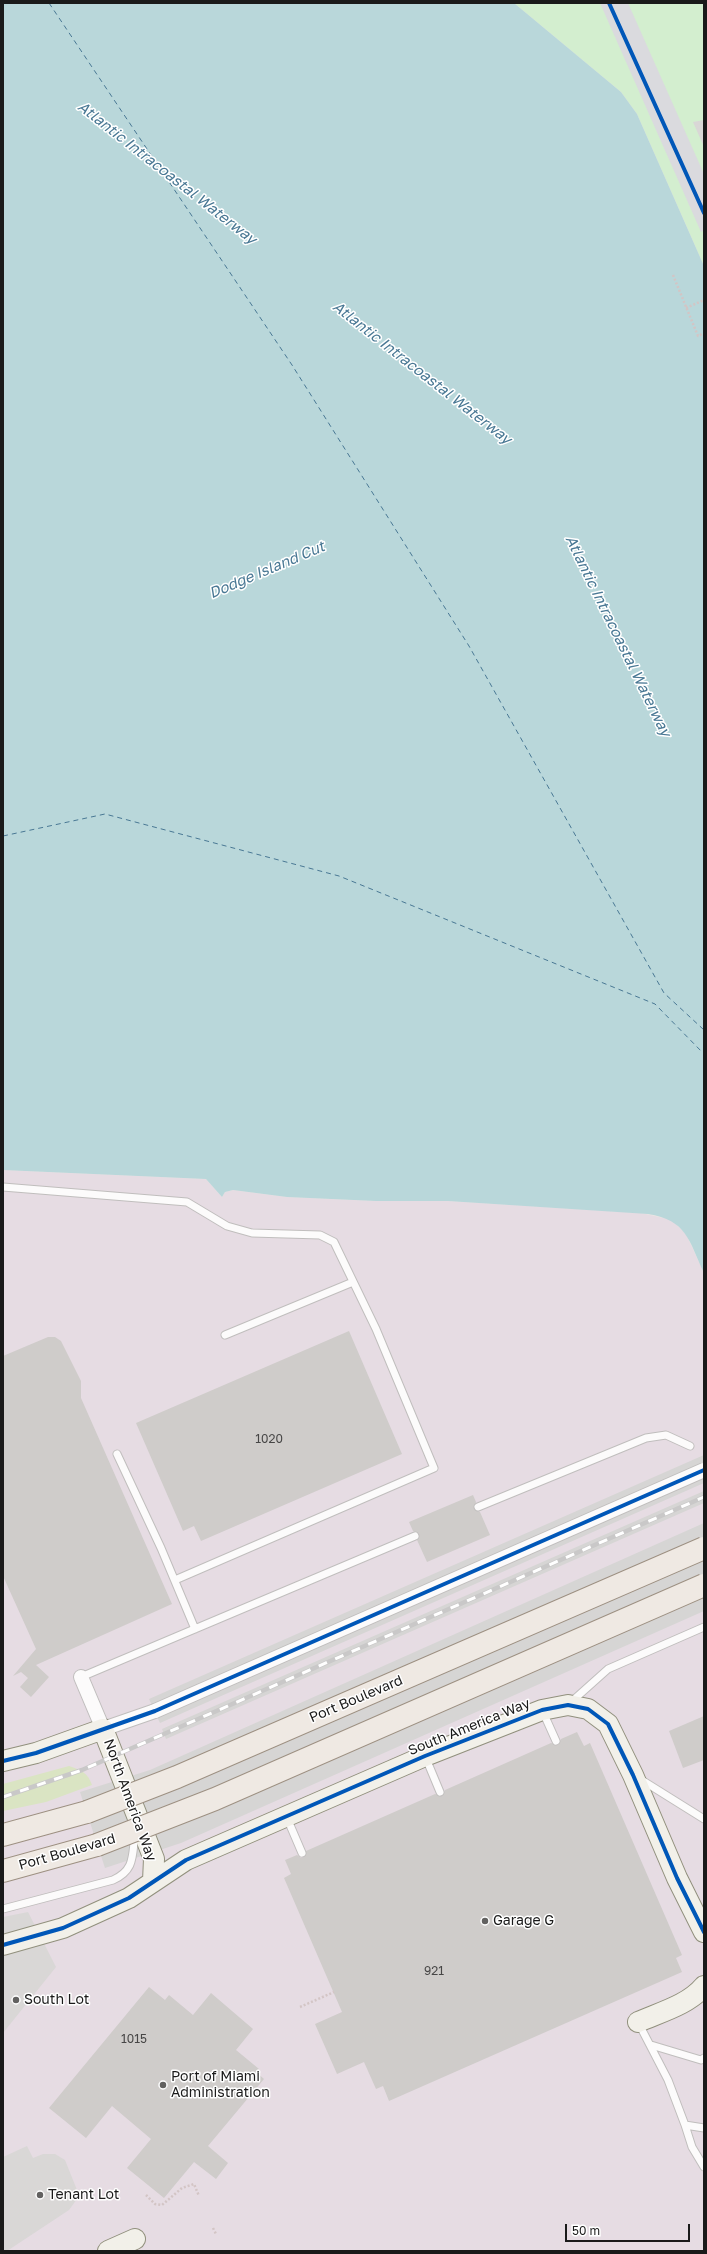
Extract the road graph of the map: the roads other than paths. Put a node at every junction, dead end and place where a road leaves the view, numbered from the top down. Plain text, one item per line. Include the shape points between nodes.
1 (3, 1187) edge
2 (353, 1282) junction
3 (225, 1335) dead end
4 (690, 1446) dead end
5 (117, 1454) dead end
6 (704, 1470) edge
7 (478, 1507) dead end
8 (415, 1536) dead end
9 (704, 1548) edge
10 (175, 1580) junction
11 (704, 1585) edge
12 (704, 1627) edge
13 (195, 1629) junction
14 (81, 1677) joint
15 (568, 1705) junction
16 (542, 1710) junction
17 (103, 1729) junction
18 (556, 1741) dead end
19 (425, 1756) junction
20 (3, 1761) edge
21 (633, 1775) junction
22 (440, 1792) dead end
23 (138, 1816) junction
24 (286, 1816) junction
25 (704, 1818) edge
26 (3, 1834) edge
27 (302, 1853) dead end
28 (3, 1871) edge
29 (154, 1881) junction
30 (3, 1909) edge
31 (704, 1932) edge
32 (3, 1945) edge
33 (704, 1986) edge
34 (638, 2022) joint
35 (651, 2045) junction
36 (704, 2058) edge
37 (685, 2125) junction
38 (704, 2128) edge
39 (704, 2167) edge
40 (136, 2242) dead end
41 (108, 2251) edge

1 - 2 lane via 187,1202 227,1226 252,1233 320,1235 334,1242
2 - 3 lane
2 - 10 lane via 376,1329 434,1468
4 - 7 lane via 666,1435 646,1438
5 - 10 lane
6 - 17 street, bridge via 155,1711
8 - 13 lane
9 - 26 main road, Port Boulevard, bridge via 176,1777 87,1812
10 - 13 lane
11 - 28 main road, Port Boulevard, bridge via 215,1799 97,1845
12 - 15 lane via 608,1669
13 - 14 lane
14 - 17 street, North America Way
15 - 16 street, South America Way
15 - 21 street, South America Way via 588,1709 608,1724
16 - 18 lane
16 - 19 street, South America Way
17 - 20 street via 36,1753
17 - 23 street, North America Way
19 - 22 lane
19 - 24 street, South America Way
21 - 25 lane
21 - 31 street, South America Way via 677,1878
23 - 29 street, North America Way via 154,1859
23 - 30 lane via 130,1866 123,1876
24 - 27 lane
24 - 29 street, South America Way via 186,1860
29 - 32 street, South America Way via 129,1898 63,1928
33 - 34 street via 682,2004
34 - 35 lane
35 - 36 lane via 701,2060
35 - 37 lane
37 - 38 lane
37 - 39 lane via 692,2147
40 - 41 street

